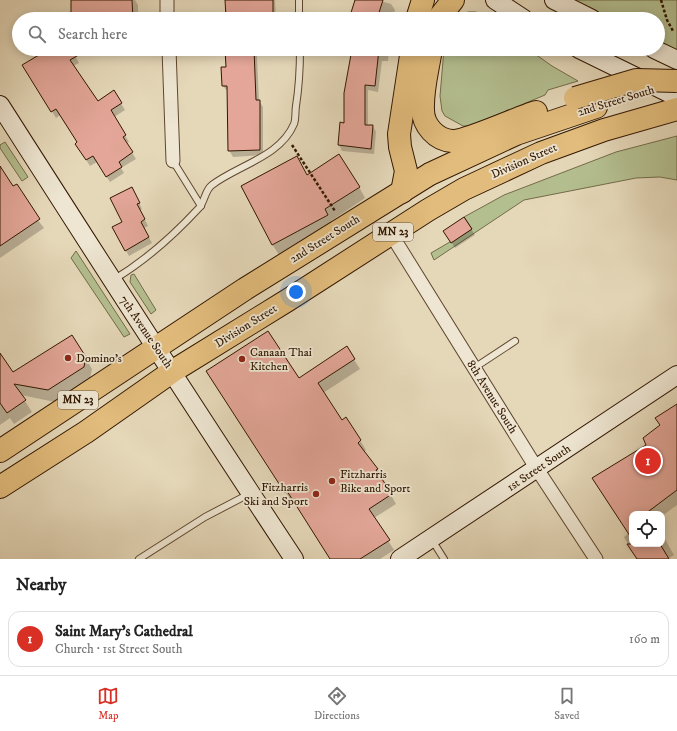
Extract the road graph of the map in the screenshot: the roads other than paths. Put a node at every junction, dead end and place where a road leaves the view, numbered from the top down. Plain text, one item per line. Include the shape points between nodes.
1 (167, 0) edge
2 (298, 0) edge
3 (423, 0) edge
4 (453, 0) edge
5 (495, 0) edge
6 (554, 0) edge
7 (167, 12) edge
8 (299, 12) edge
9 (419, 12) edge
10 (444, 12) edge
11 (513, 12) edge
12 (578, 12) edge
13 (665, 54) edge
14 (169, 56) edge
15 (300, 56) edge
16 (411, 56) edge
17 (430, 56) edge
18 (593, 56) edge
19 (677, 60) edge
20 (677, 82) edge
21 (677, 97) edge
22 (677, 109) edge
23 (2, 111) edge
24 (173, 161) joint
25 (402, 192) junction
26 (201, 206) junction
27 (391, 234) junction
28 (112, 281) junction
29 (515, 341) dead end
30 (156, 347) junction
31 (474, 368) junction
32 (173, 372) junction
33 (677, 376) edge
34 (0, 451) edge
35 (537, 469) junction
36 (0, 487) edge
37 (250, 493) junction
38 (431, 538) junction
39 (140, 559) edge
40 (294, 559) edge
41 (400, 559) edge
42 (444, 559) edge
43 (596, 559) edge

1 - 7 street
2 - 8 lane
3 - 9 highway
4 - 10 highway
5 - 11 street
6 - 12 street
13 - 19 street
14 - 24 street
15 - 26 lane via 294,124 287,136 267,154 210,186
16 - 25 highway via 399,134 406,171
17 - 20 highway, bridge via 423,111 426,123 434,133 452,141 465,139 575,98 636,80
18 - 21 street
20 - 25 highway, 2nd Street South / MN 23 via 516,134 464,157
22 - 27 highway, Division Street / MN 23 via 570,142 508,167 464,189
23 - 28 street, 7th Avenue South
24 - 26 lane
25 - 30 highway, 2nd Street South / MN 23 via 323,239
26 - 28 lane via 182,226 137,264
27 - 31 street, 8th Avenue South
27 - 32 highway, Division Street / MN 23
28 - 30 street, 7th Avenue South
29 - 31 lane
30 - 32 street, 7th Avenue South
30 - 34 highway, 2nd Street South / MN 23
31 - 35 street, 8th Avenue South
32 - 36 highway, Division Street / MN 23
32 - 37 street, 7th Avenue South
33 - 35 street, 1st Street South
35 - 38 street, 1st Street South
35 - 43 street, 8th Avenue South
37 - 39 lane via 205,517
37 - 40 street, 7th Avenue South
38 - 41 street, 1st Street South
38 - 42 lane

